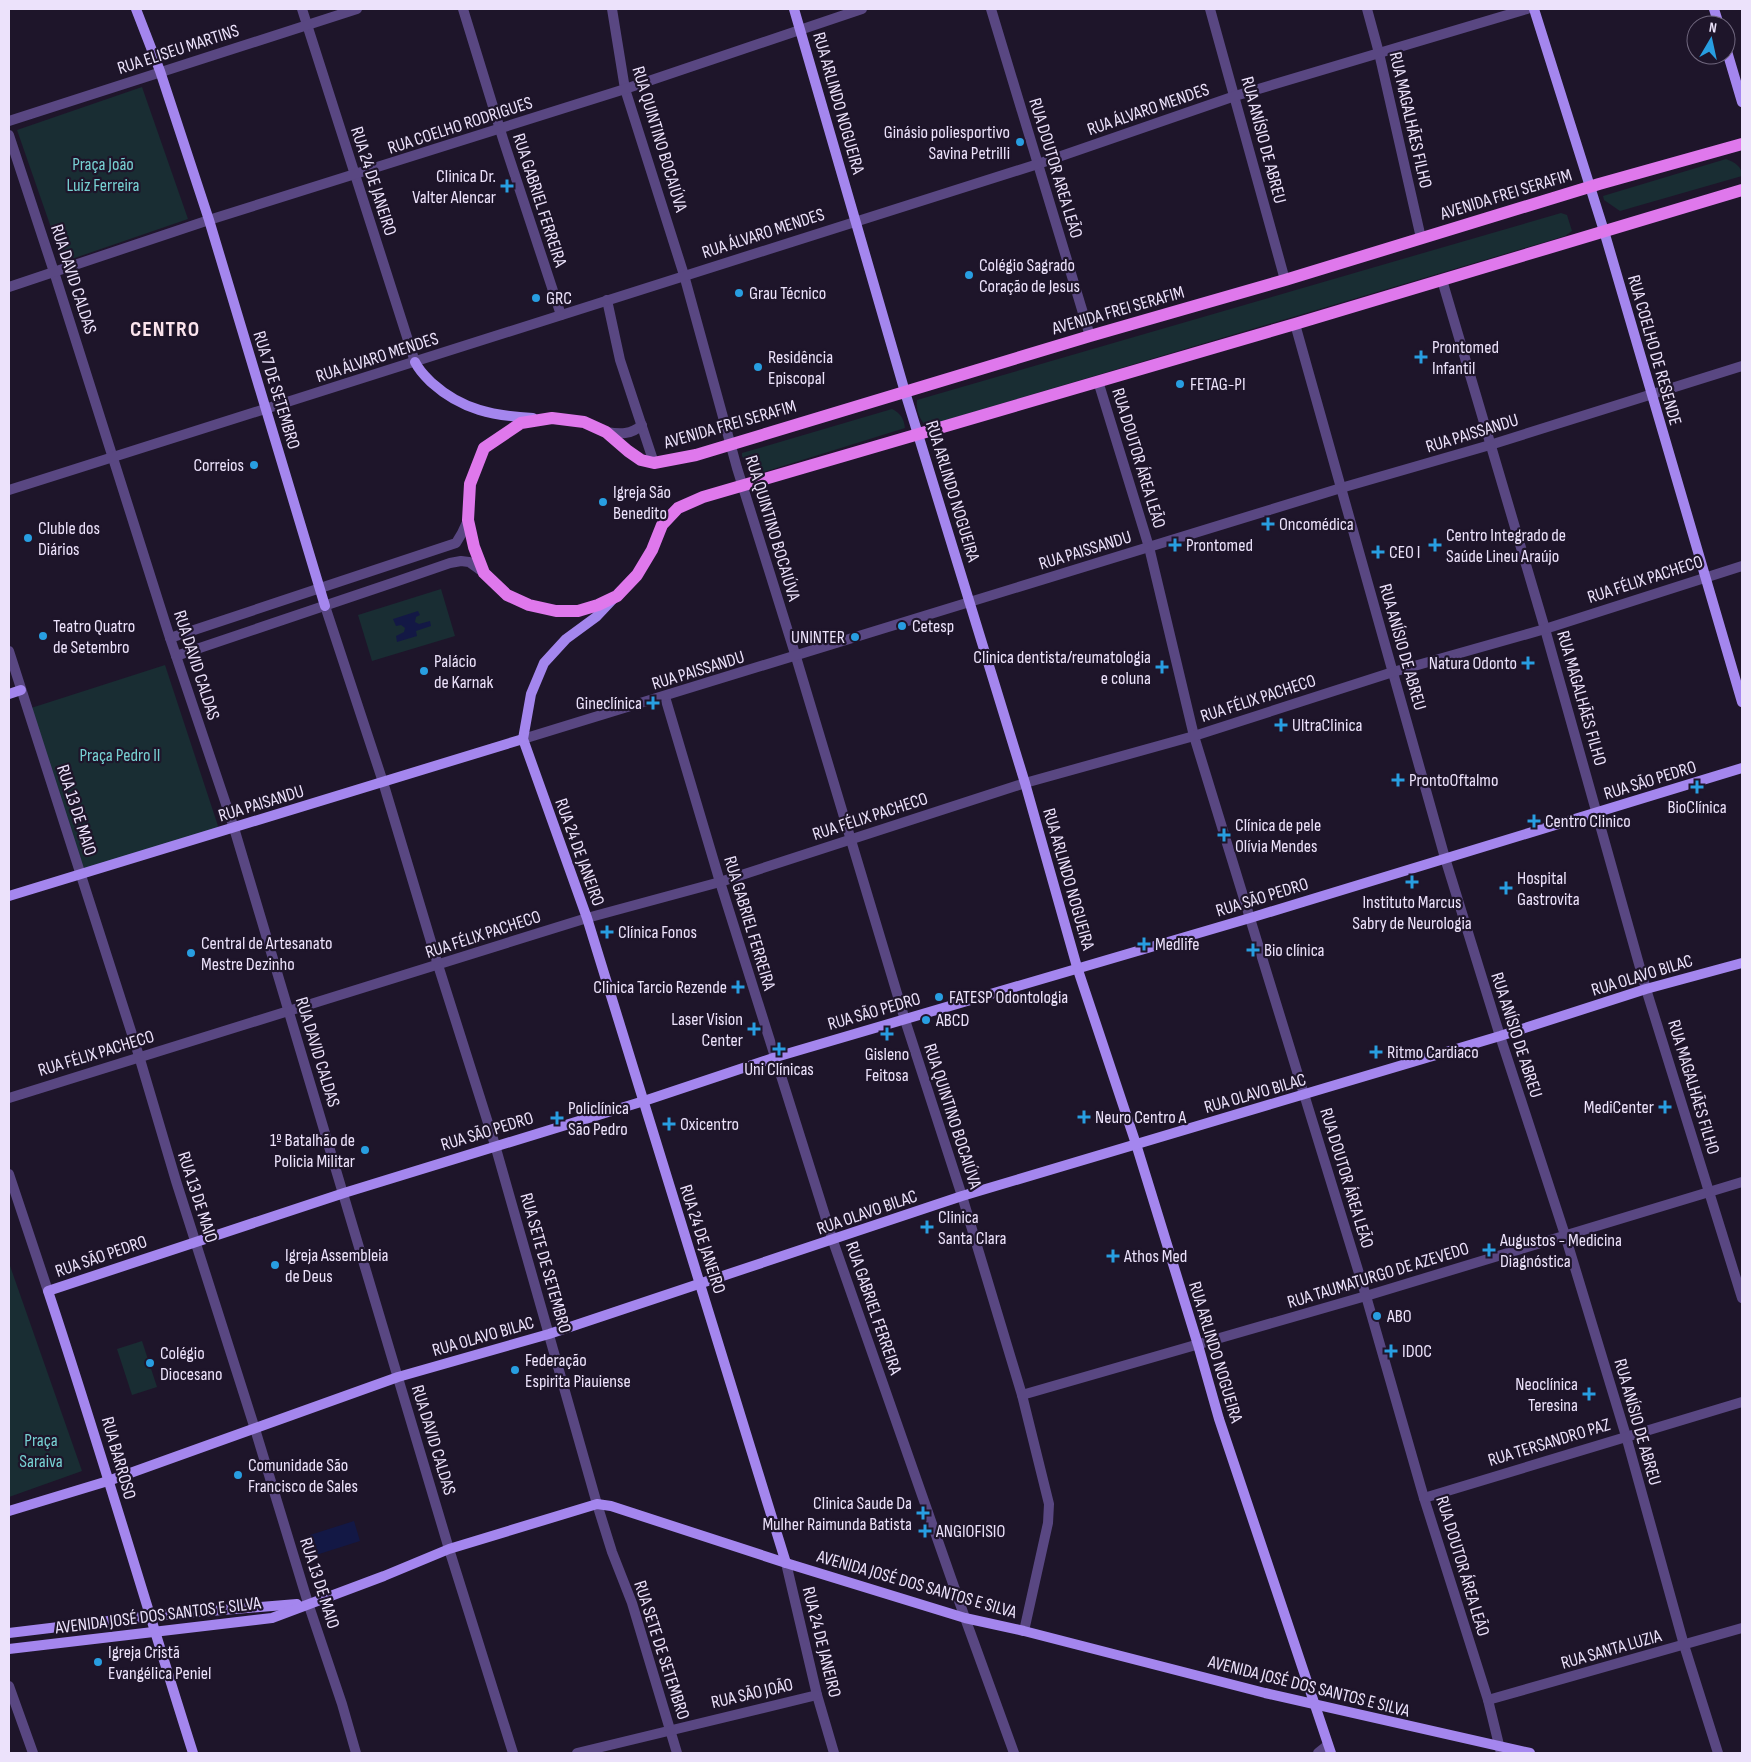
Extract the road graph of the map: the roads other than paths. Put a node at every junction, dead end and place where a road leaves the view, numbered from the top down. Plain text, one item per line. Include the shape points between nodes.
1 (136, 9) edge
2 (302, 9) edge
3 (357, 9) edge
4 (463, 9) edge
5 (612, 9) edge
6 (794, 9) edge
7 (862, 9) edge
8 (991, 9) edge
9 (1210, 9) edge
10 (1367, 9) edge
11 (1527, 9) edge
12 (1534, 9) edge
13 (308, 25) junction
14 (800, 28) junction
15 (1379, 53) junction
16 (1731, 65) edge
17 (160, 72) junction
18 (625, 89) junction
19 (1235, 96) junction
20 (1742, 102) edge
21 (9, 121) edge
22 (500, 129) junction
23 (9, 135) edge
24 (1742, 144) edge
25 (1038, 164) junction
26 (355, 175) junction
27 (1590, 186) junction
28 (1742, 190) edge
29 (210, 220) junction
30 (857, 221) junction
31 (1604, 231) junction
32 (1421, 238) junction
33 (54, 271) junction
34 (684, 275) junction
35 (1285, 280) junction
36 (1442, 280) junction
37 (9, 287) edge
38 (607, 300) junction
39 (561, 315) junction
40 (1295, 324) junction
41 (1090, 336) junction
42 (415, 362) junction
43 (1742, 366) edge
44 (1098, 381) junction
45 (905, 392) junction
46 (1652, 395) junction
47 (265, 409) junction
48 (552, 418) junction
49 (642, 425) junction
50 (606, 432) junction
51 (918, 434) junction
52 (730, 444) junction
53 (1490, 445) junction
54 (114, 457) junction
55 (654, 463) junction
56 (742, 485) junction
57 (1341, 488) junction
58 (9, 490) edge
59 (468, 520) junction
60 (1149, 548) junction
61 (396, 562) junction
62 (1742, 566) edge
63 (484, 573) junction
64 (1705, 577) junction
65 (402, 580) junction
66 (319, 587) junction
67 (617, 596) junction
68 (970, 602) junction
69 (325, 606) junction
70 (246, 614) junction
71 (196, 629) junction
72 (1545, 629) junction
73 (251, 630) junction
74 (170, 638) junction
75 (202, 647) junction
76 (9, 650) edge
77 (176, 656) junction
78 (796, 656) junction
79 (1393, 672) junction
80 (21, 690) junction
81 (9, 694) edge
82 (665, 697) junction
83 (1742, 702) edge
84 (1194, 736) junction
85 (523, 740) junction
86 (1742, 768) edge
87 (383, 782) junction
88 (1025, 784) junction
89 (1597, 813) junction
90 (234, 828) junction
91 (851, 839) junction
92 (1445, 858) junction
93 (81, 875) junction
94 (720, 882) junction
95 (9, 896) edge
96 (587, 918) junction
97 (1250, 918) junction
98 (1742, 962) edge
99 (438, 966) junction
100 (1077, 968) junction
101 (1646, 989) junction
102 (288, 1010) junction
103 (905, 1020) junction
104 (1500, 1036) junction
105 (139, 1056) junction
106 (776, 1056) junction
107 (1304, 1095) junction
108 (9, 1098) edge
109 (644, 1101) junction
110 (1136, 1144) junction
111 (495, 1145) junction
112 (9, 1174) edge
113 (1742, 1182) edge
114 (1709, 1192) junction
115 (344, 1193) junction
116 (962, 1196) junction
117 (1565, 1235) junction
118 (196, 1241) junction
119 (833, 1241) junction
120 (700, 1282) junction
121 (48, 1291) junction
122 (1366, 1296) junction
123 (1742, 1298) edge
124 (549, 1334) junction
125 (1198, 1345) junction
126 (398, 1377) junction
127 (1022, 1395) junction
128 (1742, 1402) edge
129 (255, 1429) junction
130 (1626, 1436) junction
131 (108, 1481) junction
132 (1424, 1498) junction
133 (597, 1504) junction
134 (9, 1511) edge
135 (449, 1549) junction
136 (786, 1563) junction
137 (308, 1603) junction
138 (150, 1616) junction
139 (965, 1618) junction
140 (1742, 1628) edge
141 (1024, 1632) junction
142 (9, 1633) edge
143 (154, 1633) junction
144 (1684, 1645) junction
145 (9, 1649) edge
146 (9, 1686) edge
147 (817, 1694) junction
148 (1488, 1700) junction
149 (1314, 1704) junction
150 (670, 1730) junction
151 (1330, 1749) edge
152 (1500, 1750) edge
153 (33, 1753) edge
154 (193, 1753) edge
155 (356, 1753) edge
156 (512, 1753) edge
157 (577, 1753) edge
158 (677, 1753) edge
159 (834, 1753) edge
160 (1014, 1753) edge
161 (1318, 1753) edge
162 (1530, 1753) edge
163 (1718, 1753) edge

1 - 17 street, RUA 7 DE SETEMBRO
2 - 13 street, RUA 24 DE JANEIRO
3 - 13 street, RUA ELISEU MARTINS
4 - 22 street, RUA GABRIEL FERREIRA
5 - 18 street, RUA QUINTINO BOCAIÚVA
6 - 14 street, RUA ARLINDO NOGUEIRA
7 - 14 street, RUA COELHO RODRIGUES
8 - 25 street, RUA DOUTOR AREA LEÃO
9 - 19 street, RUA ANÍSIO DE ABREU
10 - 15 street, RUA MAGALHÃES FILHO
11 - 15 street, RUA ÁLVARO MENDES
12 - 27 street, RUA COELHO DE RESENDE
13 - 17 street, RUA ELISEU MARTINS
13 - 26 street, RUA 24 DE JANEIRO
14 - 18 street, RUA COELHO RODRIGUES
14 - 30 street, RUA ARLINDO NOGUEIRA
15 - 19 street, RUA ÁLVARO MENDES
15 - 32 street, RUA MAGALHÃES FILHO
16 - 20 street
17 - 21 street, RUA ELISEU MARTINS
17 - 29 street, RUA 7 DE SETEMBRO
18 - 22 street, RUA COELHO RODRIGUES
18 - 34 street, RUA QUINTINO BOCAIÚVA
19 - 25 street, RUA ÁLVARO MENDES
19 - 35 street, RUA ANÍSIO DE ABREU
22 - 26 street, RUA COELHO RODRIGUES
22 - 39 street, RUA GABRIEL FERREIRA
23 - 33 street, RUA DAVID CALDAS
24 - 27 main road, AVENIDA FREI SERAFIM
25 - 30 street, RUA ÁLVARO MENDES
25 - 41 street, RUA DOUTOR AREA LEÃO
26 - 29 street, RUA COELHO RODRIGUES
26 - 42 street, RUA 24 DE JANEIRO
27 - 31 street, RUA COELHO DE RESENDE
27 - 32 main road, AVENIDA FREI SERAFIM
28 - 31 main road, AVENIDA FREI SERAFIM
29 - 33 street, RUA COELHO RODRIGUES
29 - 47 street, RUA 7 DE SETEMBRO
30 - 34 street, RUA ÁLVARO MENDES
30 - 45 street, RUA ARLINDO NOGUEIRA
31 - 36 main road, AVENIDA FREI SERAFIM
31 - 46 street, RUA COELHO DE RESENDE
32 - 35 main road, AVENIDA FREI SERAFIM
33 - 37 street, RUA COELHO RODRIGUES
33 - 54 street, RUA DAVID CALDAS
34 - 38 street, RUA ÁLVARO MENDES
34 - 52 street, RUA QUINTINO BOCAIÚVA
35 - 41 main road, AVENIDA FREI SERAFIM
36 - 40 main road, AVENIDA FREI SERAFIM
36 - 53 street, RUA MAGALHÃES FILHO
38 - 39 street, RUA ÁLVARO MENDES
38 - 49 street via 620,360
39 - 42 street, RUA ÁLVARO MENDES
40 - 44 main road, AVENIDA FREI SERAFIM
40 - 57 street, RUA ANÍSIO DE ABREU
41 - 45 main road, AVENIDA FREI SERAFIM
42 - 47 street, RUA ÁLVARO MENDES
42 - 48 street via 420,372 459,403 482,412
43 - 46 street, RUA PAISSANDU
44 - 51 main road, AVENIDA FREI SERAFIM
44 - 60 street, RUA DOUTOR ÁREA LEÃO
45 - 51 street, RUA ARLINDO NOGUEIRA
45 - 52 main road, AVENIDA FREI SERAFIM
46 - 53 street, RUA PAISSANDU
46 - 64 street, RUA COELHO DE RESENDE
47 - 54 street, RUA ÁLVARO MENDES
47 - 66 street, RUA 7 DE SETEMBRO
48 - 50 main road, AVENIDA FREI SERAFIM via 584,422
48 - 59 main road, AVENIDA FREI SERAFIM via 521,423 484,448 470,484
49 - 50 street via 624,434
49 - 55 street
50 - 55 main road, AVENIDA FREI SERAFIM via 641,460
51 - 56 main road, AVENIDA FREI SERAFIM
51 - 68 street, RUA ARLINDO NOGUEIRA
52 - 55 main road, AVENIDA FREI SERAFIM
52 - 56 street, RUA QUINTINO BOCAIÚVA
53 - 57 street, RUA PAISSANDU
53 - 72 street, RUA MAGALHÃES FILHO
54 - 58 street, RUA ÁLVARO MENDES
54 - 74 street, RUA DAVID CALDAS
56 - 67 main road, AVENIDA FREI SERAFIM via 678,508 662,525 637,575
56 - 78 street, RUA QUINTINO BOCAIÚVA
57 - 60 street, RUA PAISSANDU
57 - 79 street, RUA ANÍSIO DE ABREU
59 - 61 street via 456,543
59 - 63 main road, AVENIDA FREI SERAFIM
60 - 68 street, RUA PAISSANDU
60 - 84 street, RUA DOUTOR ÁREA LEÃO
61 - 65 street
61 - 66 street
62 - 64 street, RUA FÉLIX PACHECO
63 - 65 street via 469,562 461,561
63 - 67 main road, AVENIDA FREI SERAFIM via 507,595 529,605 556,611 578,611
64 - 72 street, RUA FÉLIX PACHECO
64 - 83 street, RUA COELHO DE RESENDE
65 - 69 street
66 - 69 street, RUA 7 DE SETEMBRO
66 - 70 street
67 - 85 street via 596,617 566,639 544,664 531,694
68 - 78 street, RUA PAISSANDU
68 - 88 street, RUA ARLINDO NOGUEIRA
69 - 73 street
69 - 87 street, RUA 7 DE SETEMBRO
70 - 71 street
70 - 73 street
71 - 74 street
71 - 75 street
72 - 79 street, RUA FÉLIX PACHECO
72 - 89 street, RUA MAGALHÃES FILHO
73 - 75 street
74 - 77 street, RUA DAVID CALDAS
75 - 77 street
76 - 80 street, RUA 13 DE MAIO
77 - 90 street, RUA DAVID CALDAS
78 - 82 street, RUA PAISSANDU
78 - 91 street, RUA QUINTINO BOCAIÚVA
79 - 84 street, RUA FÉLIX PACHECO
79 - 92 street, RUA ANÍSIO DE ABREU
80 - 81 street
80 - 93 street, RUA 13 DE MAIO
82 - 85 street, RUA PAISSANDU
82 - 94 street, RUA GABRIEL FERREIRA
84 - 88 street, RUA FÉLIX PACHECO
84 - 97 street, RUA DOUTOR ÁREA LEÃO
85 - 87 street, RUA PAISANDU
85 - 96 street, RUA 24 DE JANEIRO
86 - 89 street, RUA SÃO PEDRO
87 - 90 street, RUA PAISANDU
87 - 99 street, RUA SETE DE SETEMBRO
88 - 91 street, RUA FÉLIX PACHECO
88 - 100 street, RUA ARLINDO NOGUEIRA
89 - 92 street, RUA SÃO PEDRO
89 - 101 street, RUA MAGALHÃES FILHO
90 - 93 street, RUA PAISANDU
90 - 102 street, RUA DAVID CALDAS
91 - 94 street, RUA FÉLIX PACHECO
91 - 103 street, RUA QUINTINO BOCAIÚVA
92 - 97 street, RUA SÃO PEDRO
92 - 104 street, RUA ANÍSIO DE ABREU
93 - 95 street, RUA PAISANDU
93 - 105 street, RUA 13 DE MAIO
94 - 96 street, RUA FÉLIX PACHECO
94 - 106 street, RUA GABRIEL FERREIRA
96 - 99 street, RUA FÉLIX PACHECO
96 - 109 street, RUA 24 DE JANEIRO
97 - 100 street, RUA SÃO PEDRO
97 - 107 street, RUA DOUTOR ÁREA LEÃO
98 - 101 street, RUA OLAVO BILAC
99 - 102 street, RUA FÉLIX PACHECO
99 - 111 street, RUA SETE DE SETEMBRO
100 - 103 street, RUA SÃO PEDRO
100 - 110 street, RUA ARLINDO NOGUEIRA
101 - 104 street, RUA OLAVO BILAC
101 - 114 street, RUA MAGALHÃES FILHO
102 - 105 street, RUA FÉLIX PACHECO
102 - 115 street, RUA DAVID CALDAS
103 - 106 street, RUA SÃO PEDRO
103 - 116 street, RUA QUINTINO BOCAIÚVA
104 - 107 street, RUA OLAVO BILAC
104 - 117 street, RUA ANÍSIO DE ABREU
105 - 108 street, RUA FÉLIX PACHECO
105 - 118 street, RUA 13 DE MAIO
106 - 109 street, RUA SÃO PEDRO
106 - 119 street, RUA GABRIEL FERREIRA
107 - 110 street, RUA OLAVO BILAC
107 - 122 street, RUA DOUTOR ÁREA LEÃO
109 - 111 street, RUA SÃO PEDRO
109 - 120 street, RUA 24 DE JANEIRO
110 - 116 street, RUA OLAVO BILAC
110 - 125 street, RUA ARLINDO NOGUEIRA
111 - 115 street, RUA SÃO PEDRO
111 - 124 street, RUA SETE DE SETEMBRO
112 - 121 street, RUA BARROSO
113 - 114 street, RUA TAUMATURGO DE AZEVEDO
114 - 117 street, RUA TAUMATURGO DE AZEVEDO
114 - 123 street, RUA MAGALHÃES FILHO
115 - 118 street, RUA SÃO PEDRO
115 - 126 street, RUA DAVID CALDAS
116 - 119 street, RUA OLAVO BILAC
116 - 127 street, RUA QUINTINO BOCAIÚVA
117 - 122 street, RUA TAUMATURGO DE AZEVEDO
117 - 130 street, RUA ANÍSIO DE ABREU
118 - 121 street, RUA SÃO PEDRO
118 - 129 street, RUA 13 DE MAIO
119 - 120 street, RUA OLAVO BILAC
119 - 139 street, RUA GABRIEL FERREIRA
120 - 124 street, RUA OLAVO BILAC
120 - 136 street, RUA 24 DE JANEIRO
121 - 131 street, RUA BARROSO
122 - 125 street, RUA TAUMATURGO DE AZEVEDO
122 - 132 street, RUA DOUTOR ÁREA LEÃO
124 - 126 street, RUA OLAVO BILAC
124 - 133 street, RUA SETE DE SETEMBRO
125 - 127 street, RUA TAUMATURGO DE AZEVEDO
125 - 149 street, RUA ARLINDO NOGUEIRA via 1222,1429
126 - 129 street, RUA OLAVO BILAC
126 - 135 street, RUA DAVID CALDAS
127 - 141 street, RUA QUINTINO BOCAIÚVA via 1049,1504 1048,1523
128 - 130 street, RUA TERSANDRO PAZ
129 - 131 street, RUA OLAVO BILAC
129 - 137 street, RUA 13 DE MAIO
130 - 132 street, RUA TERSANDRO PAZ
130 - 144 street, RUA ANÍSIO DE ABREU
131 - 134 street, RUA OLAVO BILAC
131 - 138 street, RUA BARROSO
132 - 148 street, RUA DOUTOR ÁREA LEÃO
133 - 135 street, AVENIDA JOSÉ DOS SANTOS E SILVA
133 - 136 street, AVENIDA JOSÉ DOS SANTOS E SILVA
133 - 150 street, RUA SETE DE SETEMBRO via 632,1603
135 - 137 street, AVENIDA JOSÉ DOS SANTOS E SILVA
135 - 156 street, RUA DAVID CALDAS
136 - 139 street, AVENIDA JOSÉ DOS SANTOS E SILVA
136 - 147 street, RUA 24 DE JANEIRO
137 - 138 street, AVENIDA JOSÉ DOS SANTOS E SILVA
137 - 143 street, AVENIDA JOSÉ DOS SANTOS E SILVA via 272,1618
137 - 155 street, RUA 13 DE MAIO
138 - 142 street, AVENIDA JOSÉ DOS SANTOS E SILVA
138 - 143 street, RUA BARROSO
139 - 141 street, AVENIDA JOSÉ DOS SANTOS E SILVA
139 - 160 street, RUA GABRIEL FERREIRA
140 - 144 street, RUA SANTA LUZIA
141 - 149 street, AVENIDA JOSÉ DOS SANTOS E SILVA
143 - 145 street, AVENIDA JOSÉ DOS SANTOS E SILVA
143 - 154 street, RUA BARROSO
144 - 148 street, RUA SANTA LUZIA
144 - 163 street, RUA ANÍSIO DE ABREU
146 - 153 street
147 - 150 street, RUA SÃO JOÃO
147 - 159 street, RUA 24 DE JANEIRO
148 - 152 street, RUA DOUTOR ÁREA LEÃO
149 - 151 street, RUA ARLINDO NOGUEIRA
149 - 152 street, AVENIDA JOSÉ DOS SANTOS E SILVA
150 - 157 street, RUA SÃO JOÃO
150 - 158 street, RUA SETE DE SETEMBRO
151 - 161 street
152 - 162 street, AVENIDA JOSÉ DOS SANTOS E SILVA

